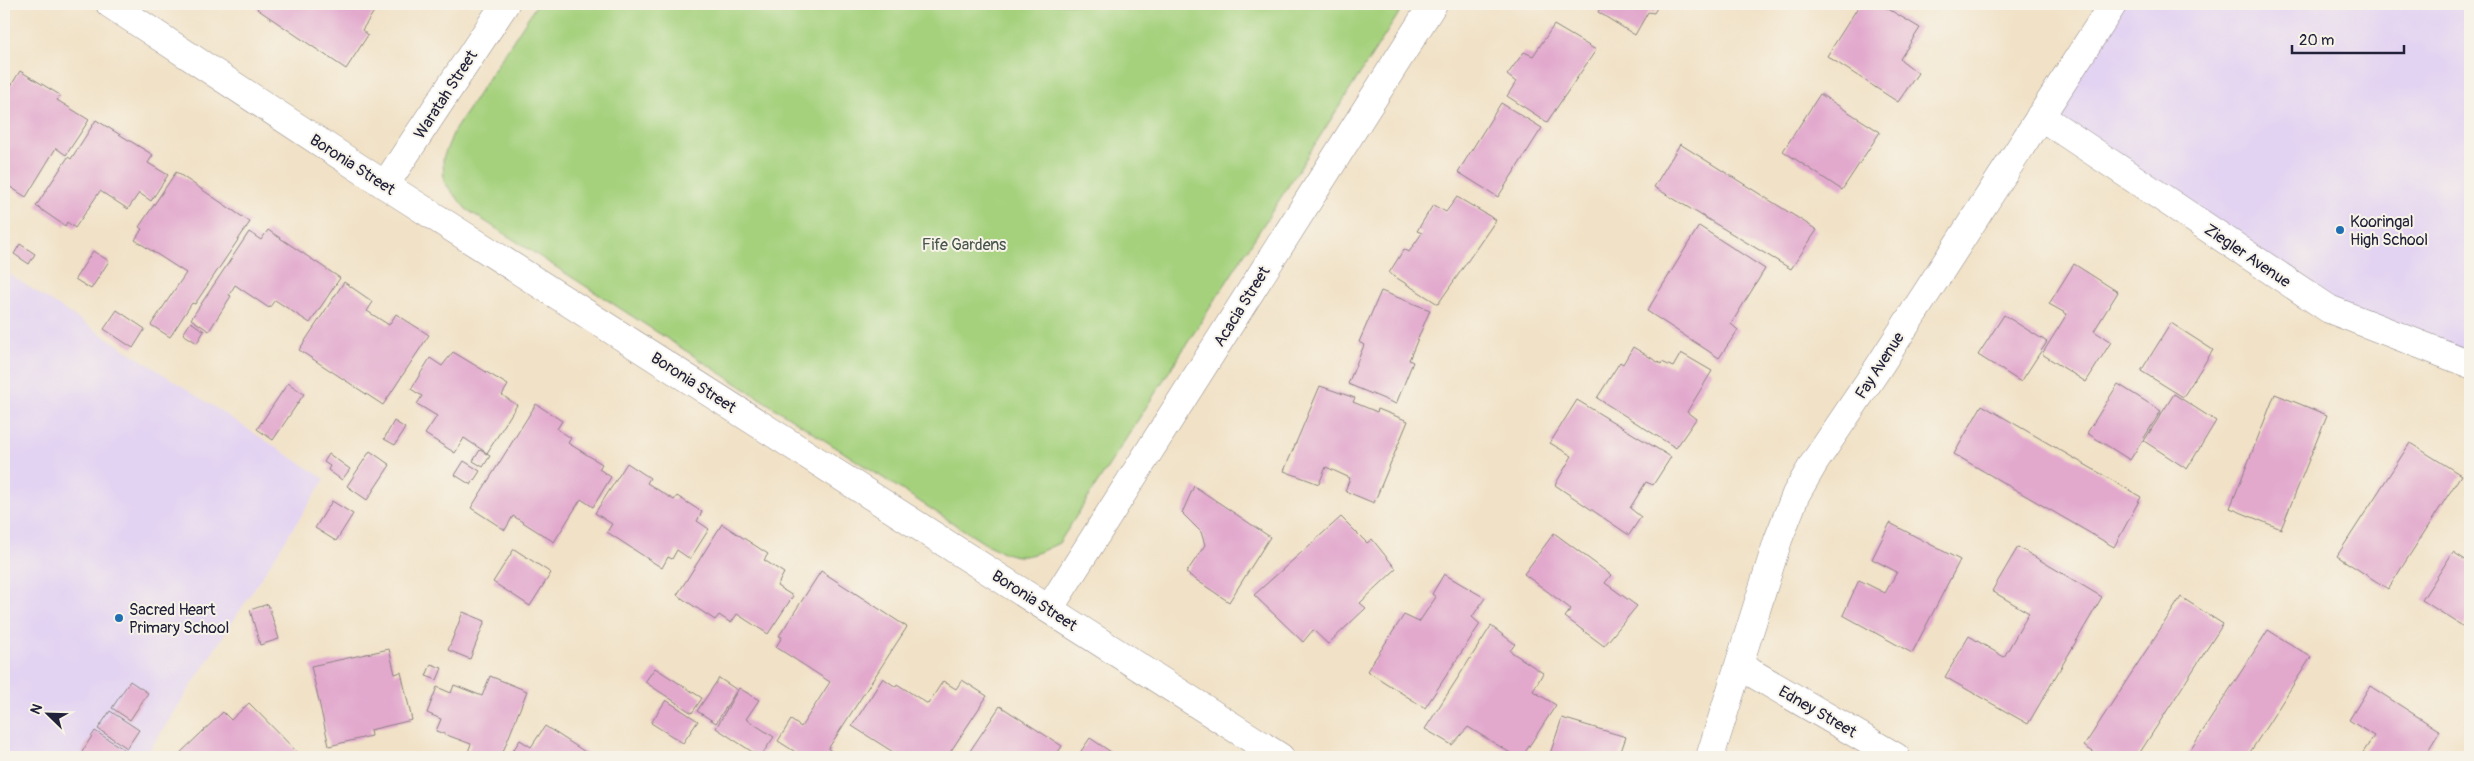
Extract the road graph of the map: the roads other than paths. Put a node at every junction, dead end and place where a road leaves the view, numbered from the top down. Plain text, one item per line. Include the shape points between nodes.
1 (110, 4) edge
2 (505, 4) edge
3 (1433, 4) edge
4 (2113, 4) edge
5 (2040, 116) junction
6 (386, 185) junction
7 (2470, 364) edge
8 (1049, 609) junction
9 (1740, 666) junction
10 (1280, 757) edge
11 (1710, 757) edge
12 (1896, 757) edge

1 - 6 street, Boronia Street
2 - 6 street, Waratah Street
3 - 8 street, Acacia Street
4 - 5 street, Fay Avenue
5 - 7 street, Ziegler Avenue via 2329,309
5 - 9 street, Fay Avenue via 1796,494 1778,540
6 - 8 street, Boronia Street
8 - 10 street, Boronia Street
9 - 11 street, Fay Avenue
9 - 12 street, Edney Street

